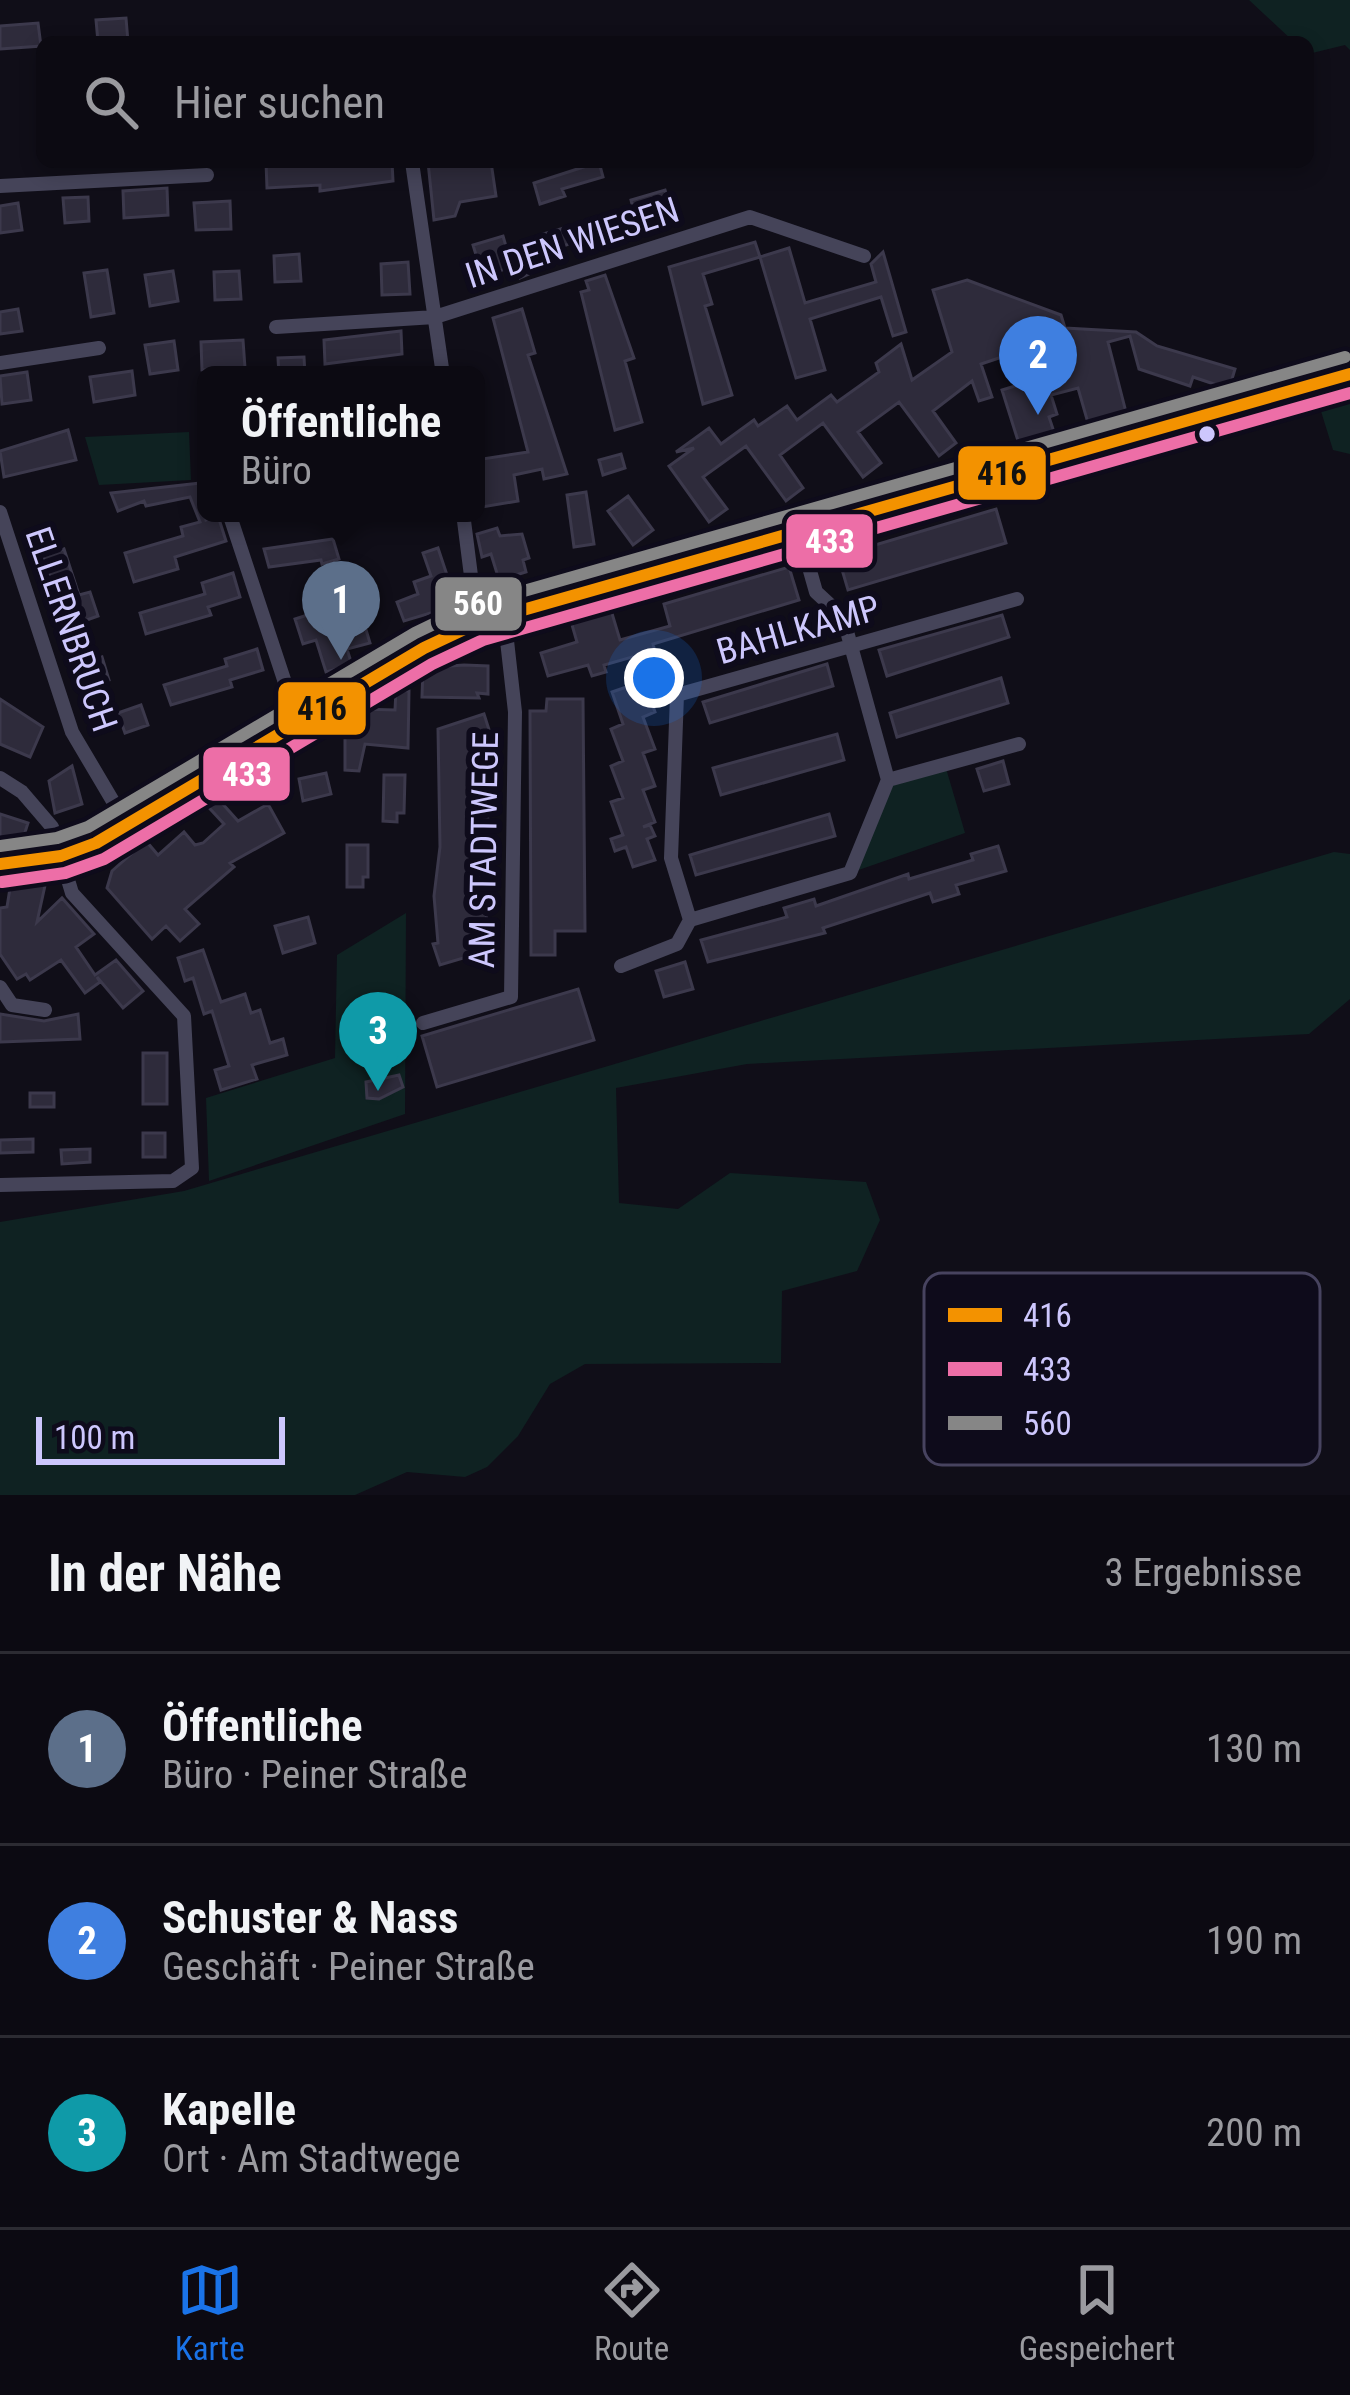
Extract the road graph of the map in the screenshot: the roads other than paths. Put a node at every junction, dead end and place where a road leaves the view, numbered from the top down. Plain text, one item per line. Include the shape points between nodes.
1 (413, 168) edge
2 (207, 175) dead end
3 (0, 186) edge
4 (864, 256) dead end
5 (435, 317) junction
6 (276, 327) dead end
7 (99, 348) dead end
8 (0, 363) edge
9 (442, 366) edge
10 (1350, 374) edge
11 (0, 512) edge
12 (233, 522) edge
13 (464, 522) edge
14 (799, 532) junction
15 (5, 542) edge
16 (1016, 599) dead end
17 (504, 614) junction
18 (477, 622) junction
19 (850, 646) junction
20 (298, 722) junction
21 (1019, 744) dead end
22 (0, 778) edge
23 (887, 780) junction
24 (127, 825) junction
25 (61, 856) junction
26 (0, 864) edge
27 (689, 920) junction
28 (620, 966) dead end
29 (0, 987) edge
30 (45, 1010) dead end
31 (423, 1023) dead end
32 (0, 1185) edge

1 - 5 street, IN DEN WIESEN
2 - 3 street
4 - 5 street, IN DEN WIESEN via 750,217
5 - 6 street, IN DEN WIESEN
5 - 9 street, IN DEN WIESEN
7 - 8 street
10 - 14 main road
11 - 15 street, ELLERNBRUCH
12 - 20 street
13 - 18 street
14 - 17 main road
14 - 19 street via 817,592 843,617
15 - 24 street, ELLERNBRUCH via 71,732
16 - 19 street, BAHLKAMP
17 - 18 main road
17 - 31 street, AM STADTWEGE via 515,712 511,997
18 - 20 main road
19 - 23 street
19 - 27 street, BAHLKAMP via 677,695 671,858
20 - 24 main road
21 - 23 street
22 - 25 street via 52,827
23 - 27 street via 850,873
24 - 25 main road
25 - 26 main road
25 - 32 street via 71,893 184,1016 192,1168 173,1181
27 - 28 street via 677,944
29 - 30 street via 12,1005

